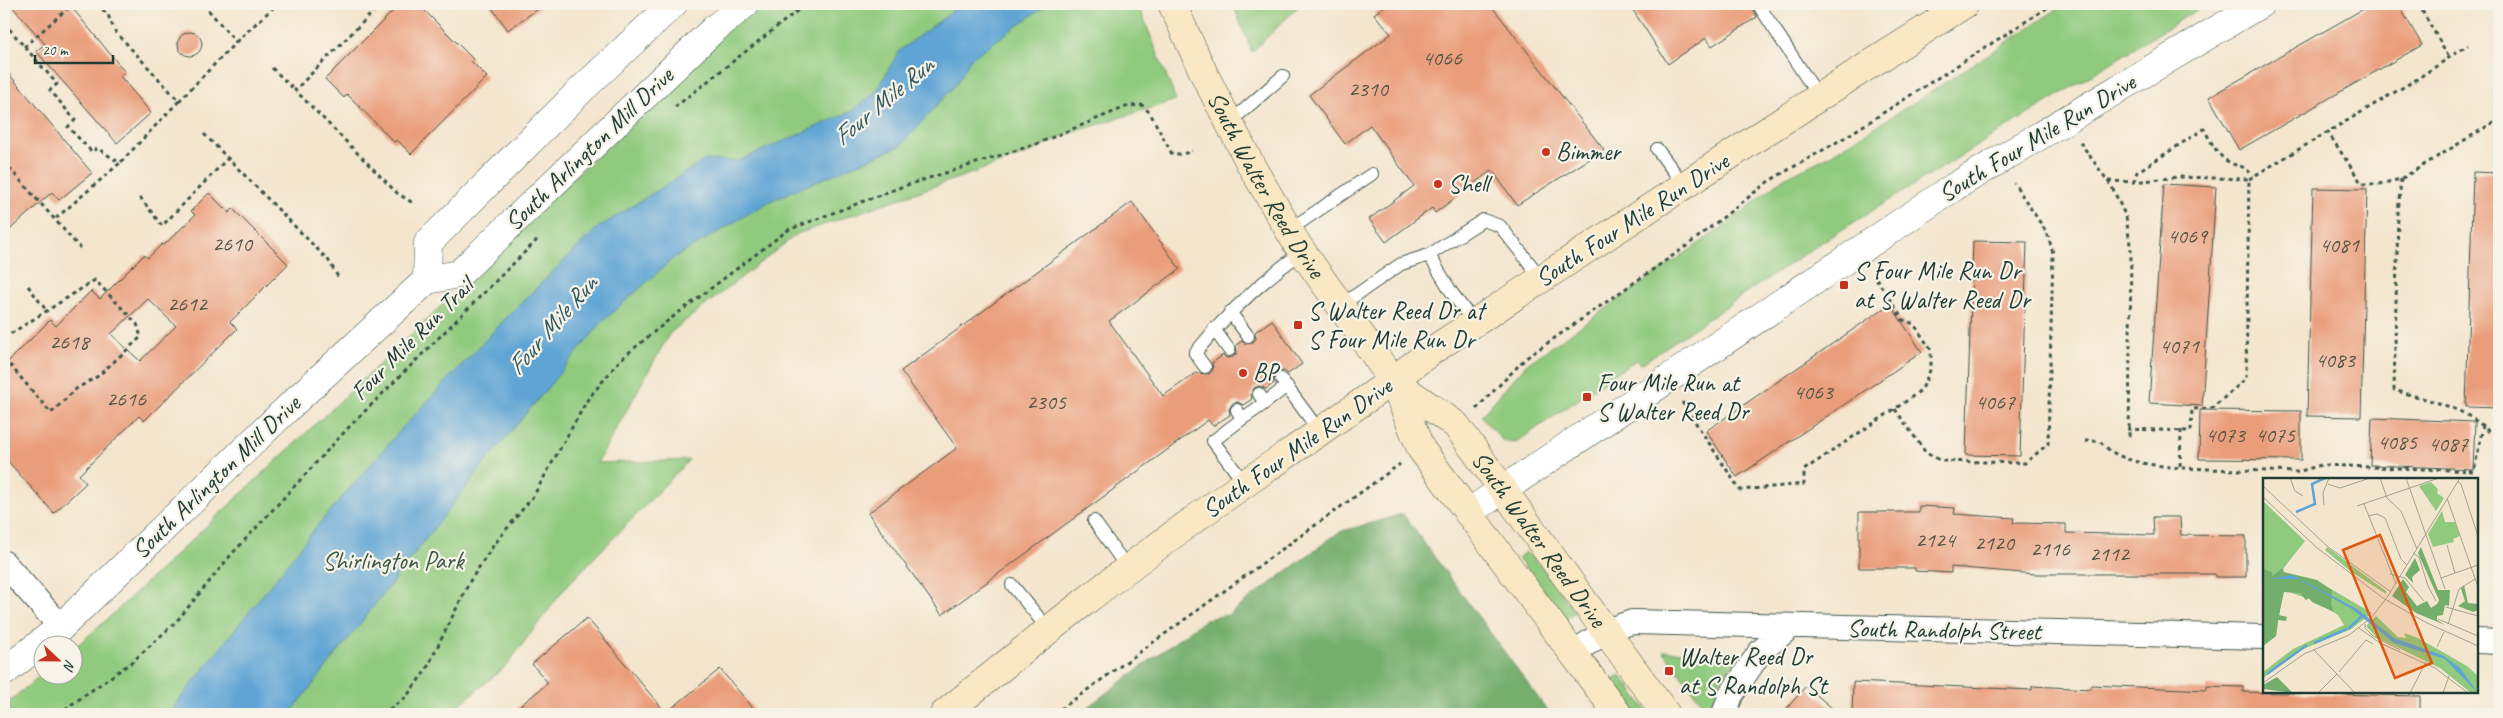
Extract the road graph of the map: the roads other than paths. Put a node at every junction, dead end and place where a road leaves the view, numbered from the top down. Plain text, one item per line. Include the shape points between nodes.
1 (673, 4) edge
2 (745, 4) edge
3 (1172, 4) edge
4 (1758, 4) edge
5 (1965, 4) edge
6 (2260, 4) edge
7 (1936, 11) edge
8 (1283, 76) dead end
9 (1819, 97) junction
10 (1229, 123) junction
11 (1657, 149) dead end
12 (1372, 174) dead end
13 (1684, 185) junction
14 (1296, 241) junction
15 (1429, 255) junction
16 (1542, 279) junction
17 (427, 280) junction
18 (1340, 306) junction
19 (1230, 312) junction
20 (1474, 323) junction
21 (1214, 330) junction
22 (1248, 336) dead end
23 (1229, 350) dead end
24 (1205, 367) dead end
25 (1393, 381) junction
26 (1320, 432) junction
27 (1245, 484) junction
28 (1503, 488) junction
29 (1468, 513) junction
30 (1094, 522) dead end
31 (4, 563) edge
32 (1128, 570) junction
33 (1012, 584) dead end
34 (1792, 626) junction
35 (61, 627) junction
36 (1048, 629) junction
37 (1606, 631) junction
38 (2263, 637) edge
39 (2478, 641) edge
40 (2499, 642) edge
41 (1573, 653) junction
42 (4, 672) edge
43 (944, 714) edge
44 (1618, 714) edge
45 (1666, 714) edge
46 (1724, 714) edge

1 - 17 street, South Arlington Mill Drive via 580,91 428,243
2 - 17 street, South Arlington Mill Drive via 714,29 459,274
3 - 10 main road, South Walter Reed Drive
4 - 9 lane
5 - 7 main road, South Four Mile Run Drive
6 - 28 street, South Four Mile Run Drive via 1954,187
7 - 9 main road, South Four Mile Run Drive
8 - 10 lane
9 - 13 main road, South Four Mile Run Drive
10 - 14 main road, South Walter Reed Drive
11 - 13 lane
12 - 14 lane
13 - 16 main road, South Four Mile Run Drive
14 - 18 main road, South Walter Reed Drive
14 - 19 lane
15 - 16 lane via 1483,220 1500,226
15 - 18 lane via 1401,264
15 - 20 lane
16 - 20 main road, South Four Mile Run Drive
17 - 35 street, South Arlington Mill Drive via 293,403
18 - 25 main road, South Walter Reed Drive
19 - 21 lane
19 - 22 lane
20 - 25 main road, South Four Mile Run Drive
21 - 23 lane
21 - 24 lane via 1195,353
25 - 26 main road, South Four Mile Run Drive
25 - 28 main road, South Walter Reed Drive via 1456,425
25 - 29 main road, South Walter Reed Drive via 1422,449
26 - 27 main road, South Four Mile Run Drive
26 - 27 lane via 1284,382 1239,414 1212,441
27 - 32 main road, South Four Mile Run Drive
28 - 29 street, South Four Mile Run Drive
28 - 37 main road, South Walter Reed Drive
29 - 41 main road, South Walter Reed Drive
30 - 32 lane
31 - 35 street
32 - 36 main road, South Four Mile Run Drive
33 - 36 lane
34 - 37 street, South Randolph Street via 1632,622
34 - 38 street, South Randolph Street
34 - 46 street via 1760,652 1731,695
35 - 42 street, South Arlington Mill Drive
36 - 43 main road, South Four Mile Run Drive
37 - 41 street, South Randolph Street
37 - 45 main road, South Walter Reed Drive
39 - 40 street
41 - 44 main road, South Walter Reed Drive

